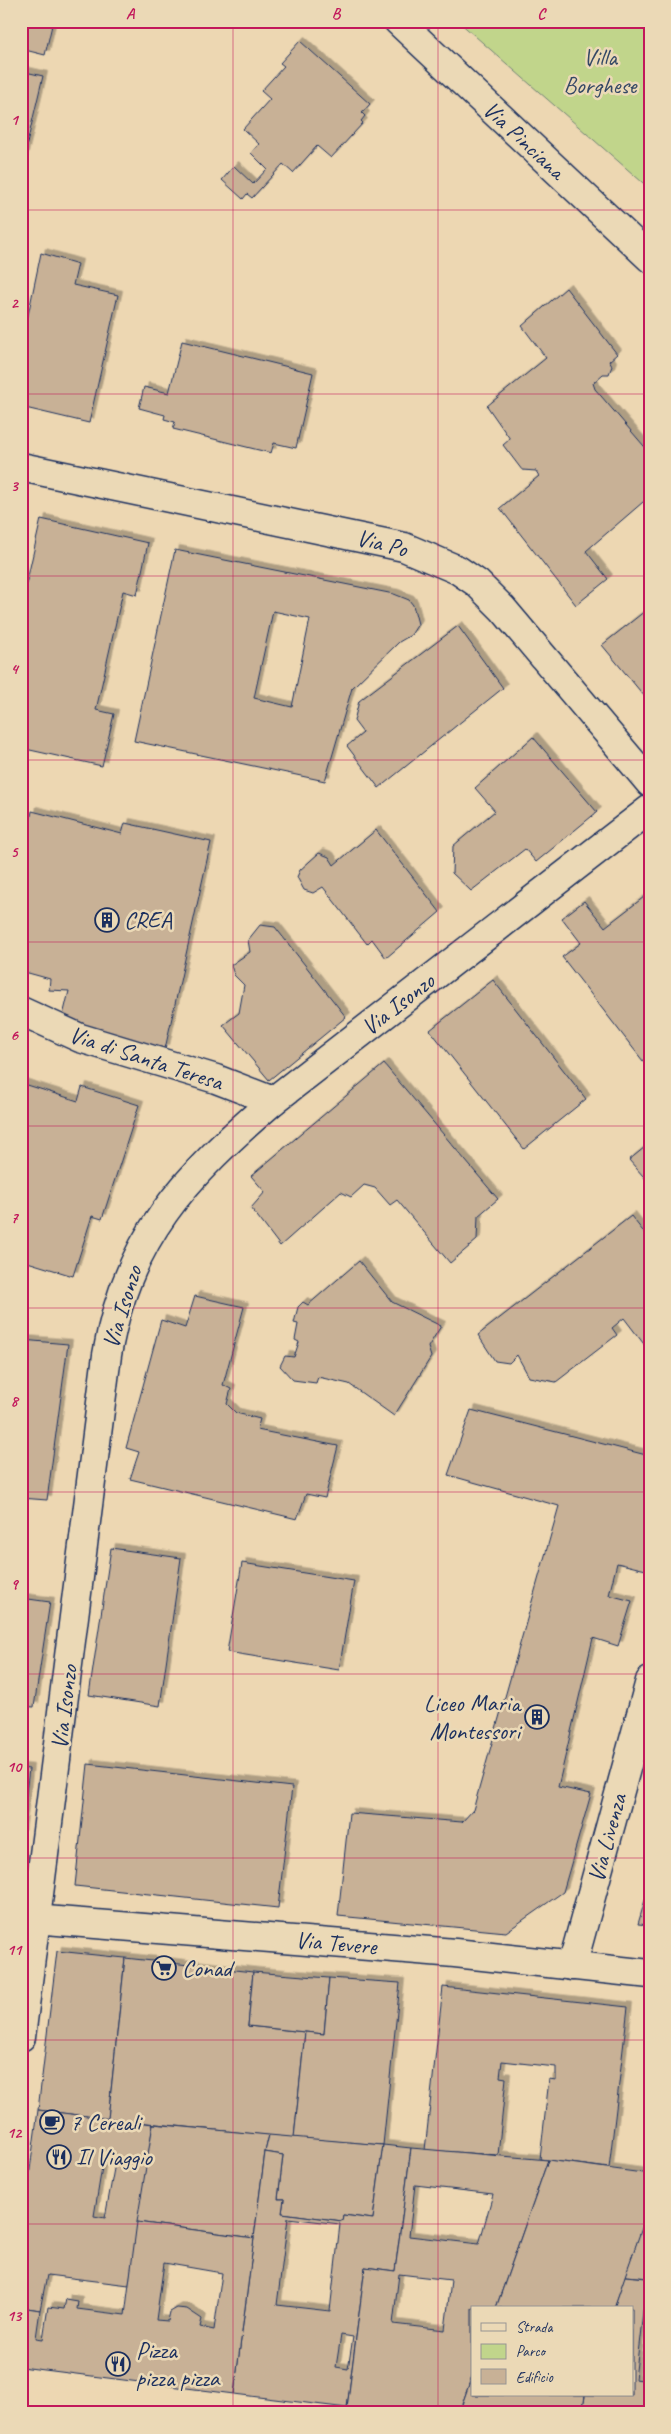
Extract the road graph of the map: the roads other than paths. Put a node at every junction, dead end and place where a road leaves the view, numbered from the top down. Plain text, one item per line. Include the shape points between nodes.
1 (398, 21) edge
2 (650, 258) edge
3 (21, 467) edge
4 (650, 783) edge
5 (650, 809) edge
6 (21, 1011) edge
7 (273, 1101) junction
8 (650, 1681) edge
9 (29, 1918) edge
10 (572, 1966) junction
11 (650, 1974) edge
12 (21, 2037) edge

1 - 2 street, Via Pinciana
3 - 4 street, Via Po via 383,542 443,562 477,583 503,609
5 - 7 street, Via Isonzo
6 - 7 street, Via di Santa Teresa via 80,1038 216,1079
7 - 9 street, Via Isonzo via 195,1173 163,1212 139,1250 116,1307
8 - 10 street, Via Livenza
9 - 10 street, Via Tevere via 446,1952
9 - 12 street, Via Isonzo
10 - 11 street, Via Tevere

